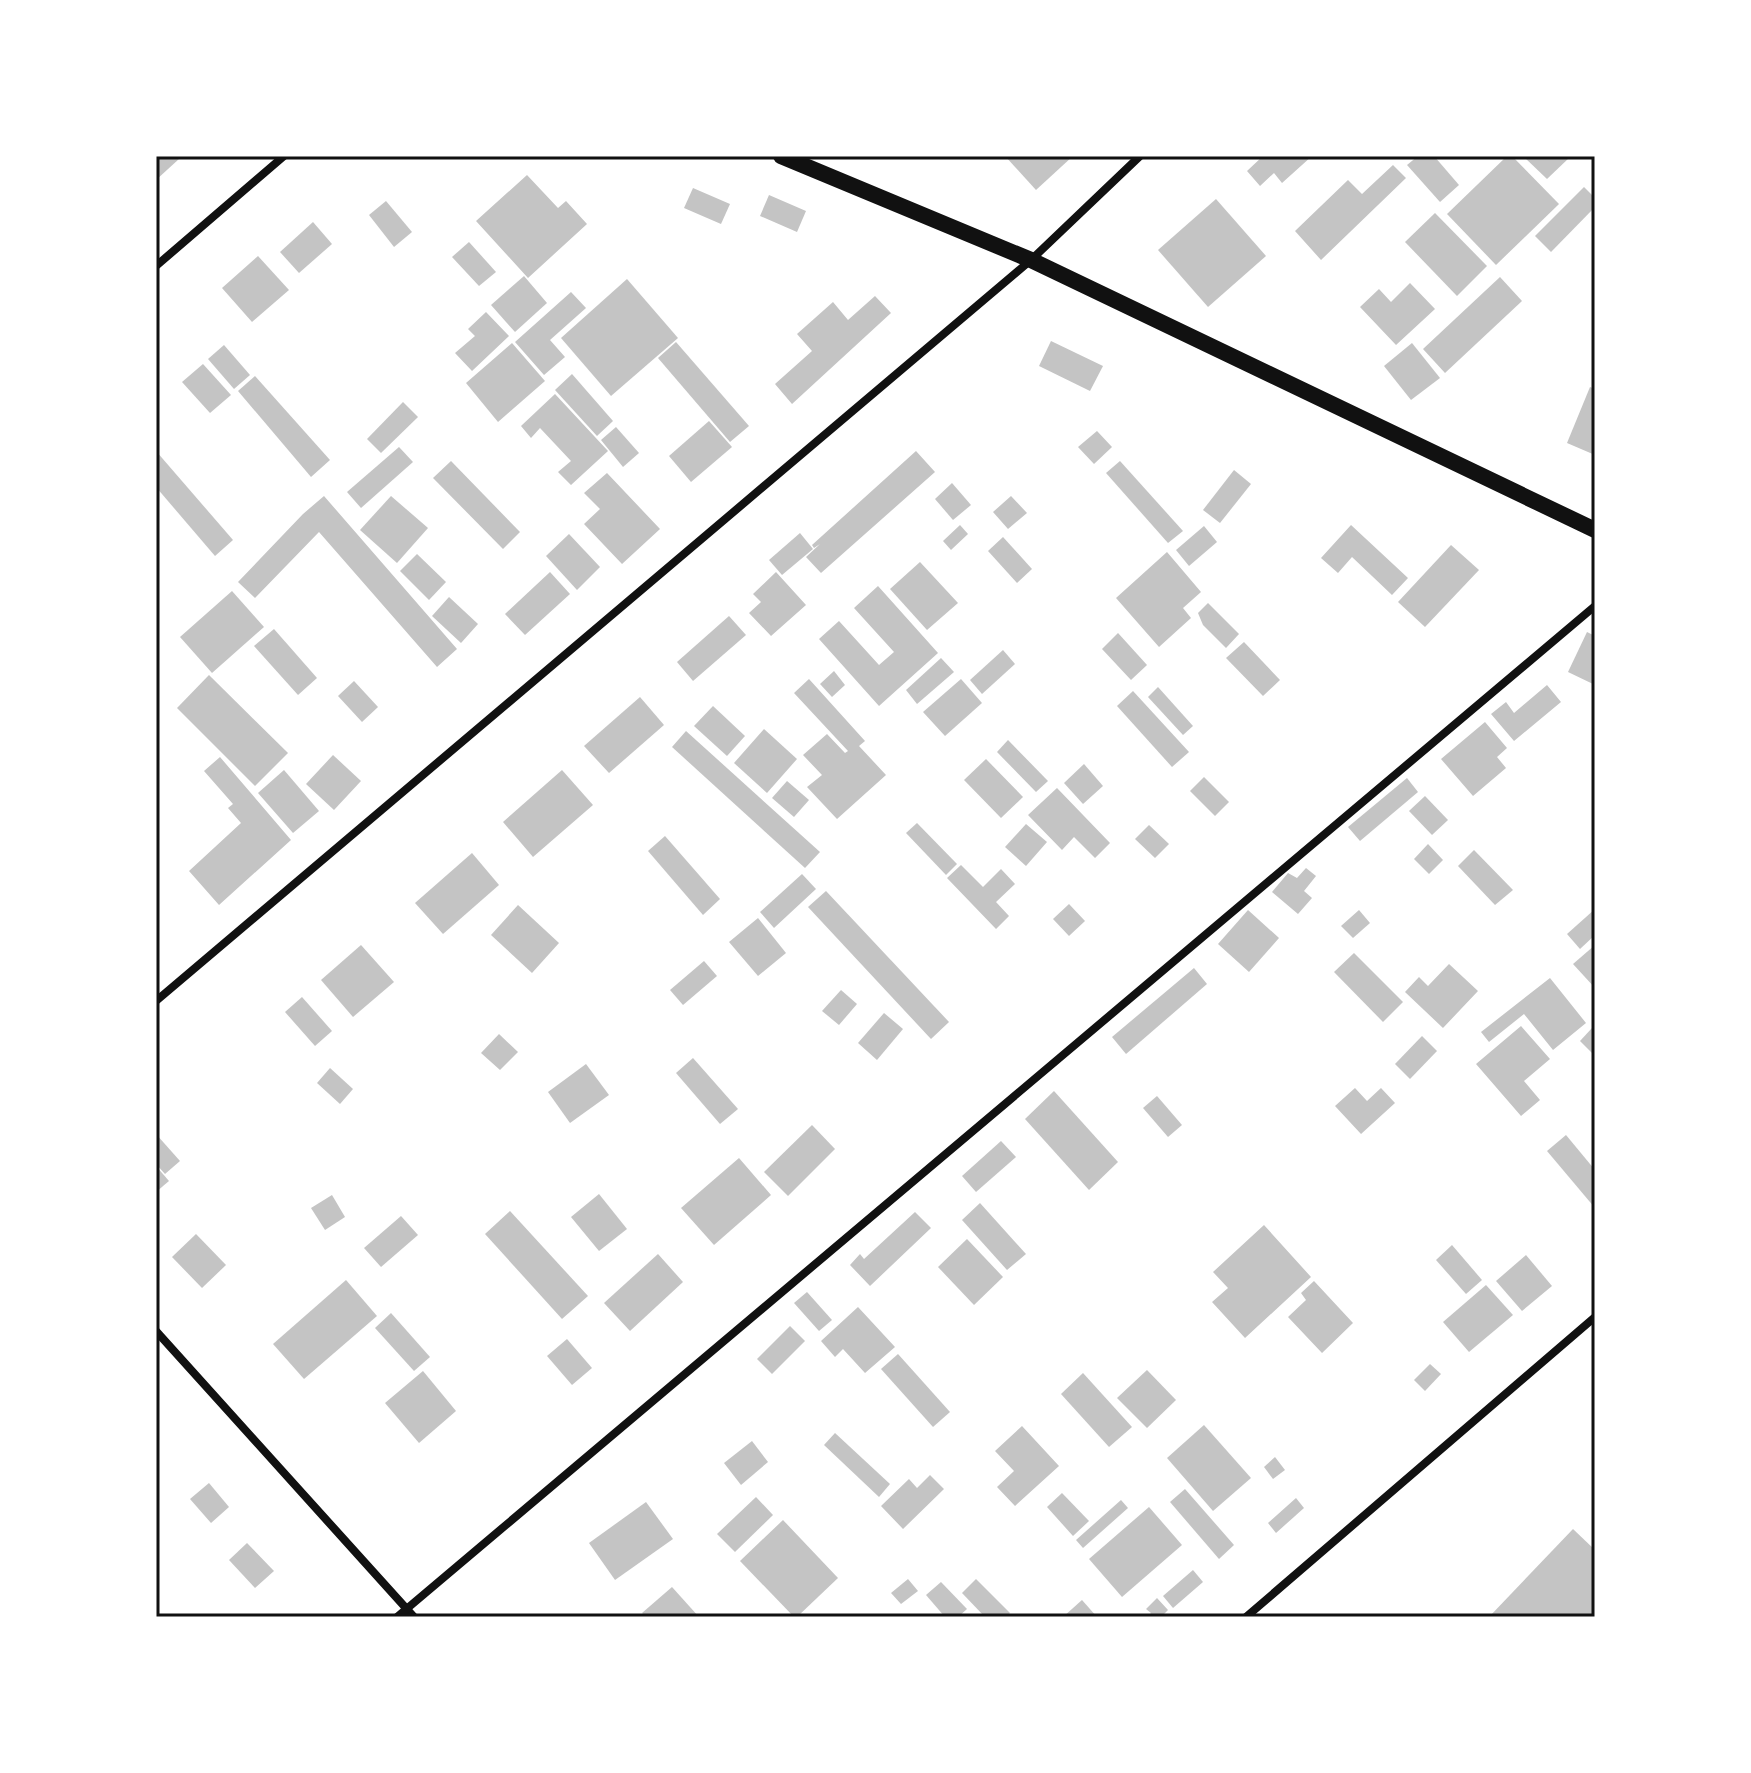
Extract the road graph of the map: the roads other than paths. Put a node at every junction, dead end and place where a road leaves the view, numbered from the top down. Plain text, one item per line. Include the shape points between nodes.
1 (284, 156) edge
2 (781, 156) edge
3 (1140, 156) edge
4 (1031, 260) junction
5 (156, 266) edge
6 (1595, 530) edge
7 (1595, 606) edge
8 (156, 1001) edge
9 (1595, 1317) edge
10 (156, 1331) edge
11 (406, 1608) junction
12 (397, 1617) edge
13 (414, 1617) edge
14 (1246, 1617) edge

1 - 5 street
2 - 4 main road
3 - 4 street
4 - 6 main road
4 - 8 street
7 - 11 street
9 - 14 street
10 - 11 street
11 - 12 street
11 - 13 street

